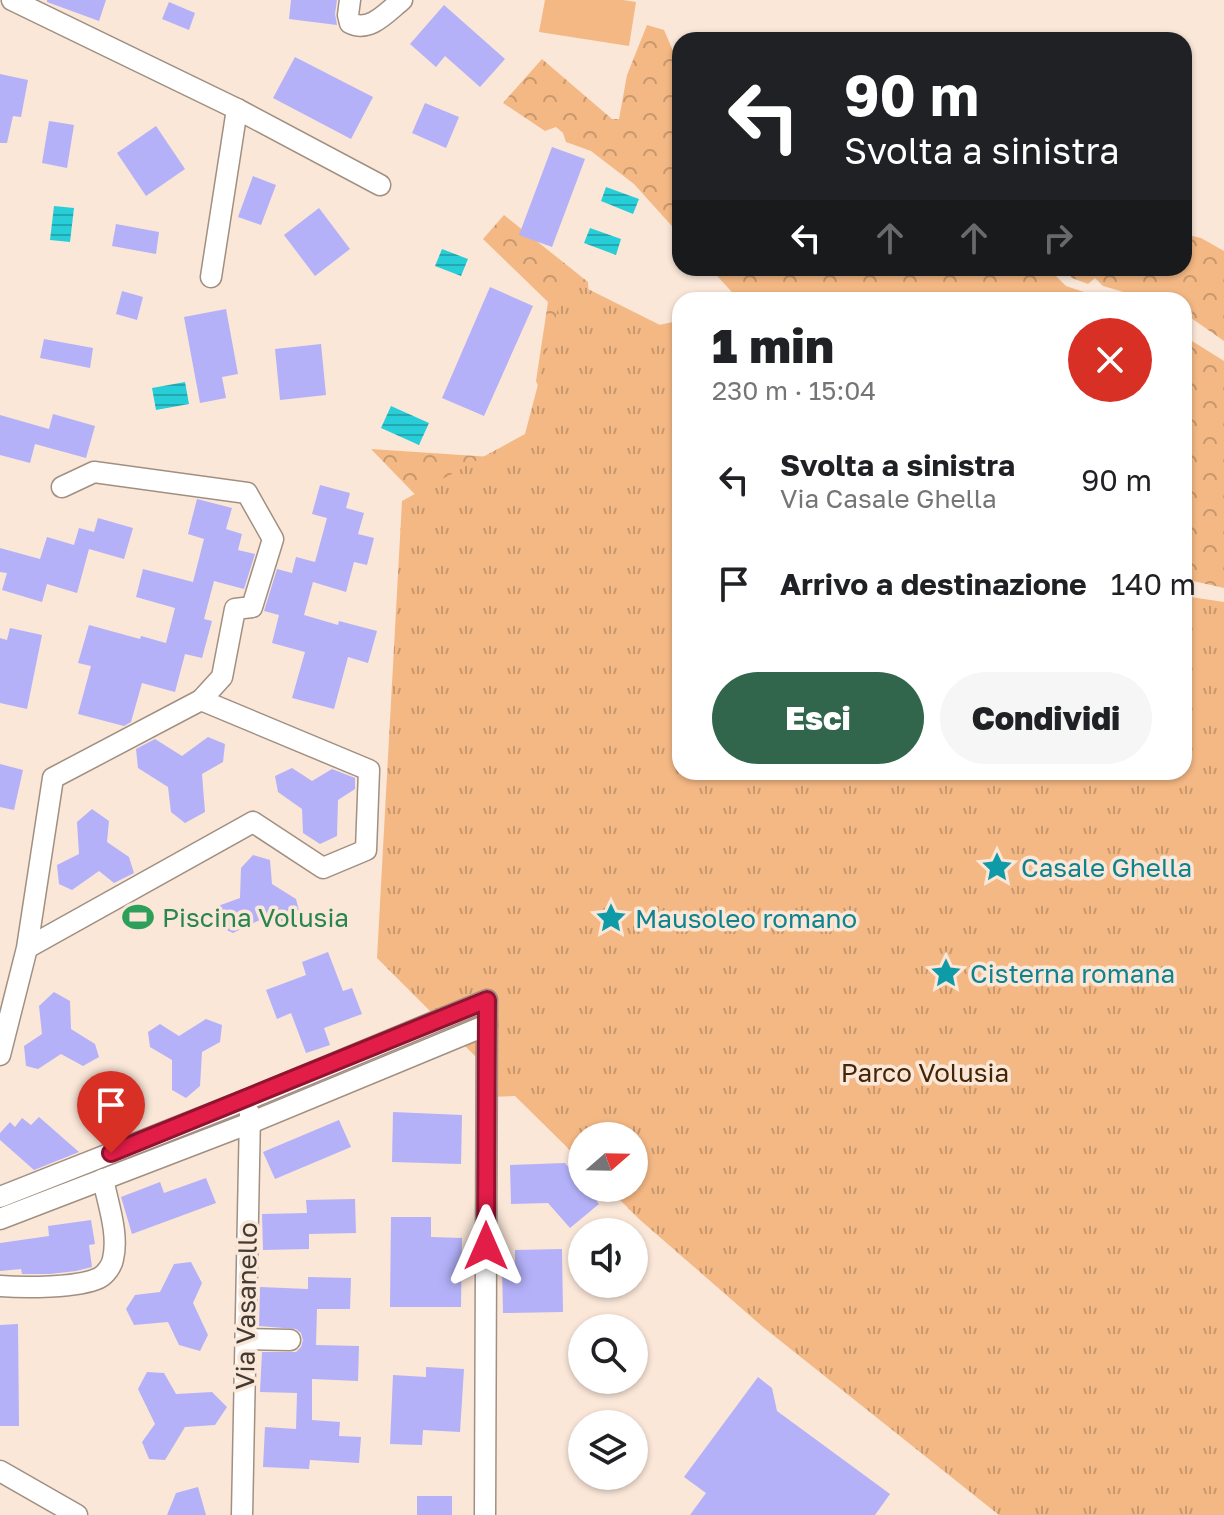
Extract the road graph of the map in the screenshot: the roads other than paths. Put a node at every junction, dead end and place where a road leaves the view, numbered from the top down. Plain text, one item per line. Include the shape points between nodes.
1 (12, 0) edge
2 (350, 0) edge
3 (402, 0) edge
4 (237, 109) junction
5 (380, 185) dead end
6 (211, 277) dead end
7 (62, 487) dead end
8 (201, 700) junction
9 (27, 948) junction
10 (487, 1025) junction
11 (0, 1055) edge
12 (251, 1098) junction
13 (250, 1123) junction
14 (103, 1179) junction
15 (0, 1197) edge
16 (0, 1219) edge
17 (0, 1286) edge
18 (246, 1339) junction
19 (290, 1340) dead end
20 (0, 1471) edge
21 (77, 1515) edge
22 (242, 1515) edge
23 (485, 1515) edge

1 - 4 street
2 - 3 street via 350,23 357,26 369,25
4 - 5 street
4 - 6 street
7 - 8 street via 94,472 247,493 273,539 252,607 235,609 222,677
8 - 9 street via 53,778
8 - 9 street via 369,770 366,850 323,868 253,822
9 - 11 street
10 - 12 street via 487,1000
10 - 13 street
10 - 23 street
12 - 13 street, Via Vasanello
12 - 15 street
13 - 14 street
13 - 18 street, Via Vasanello
14 - 16 street
14 - 17 street via 115,1240 113,1262 102,1276 87,1282
18 - 19 street
18 - 22 street, Via Vasanello
20 - 21 street

